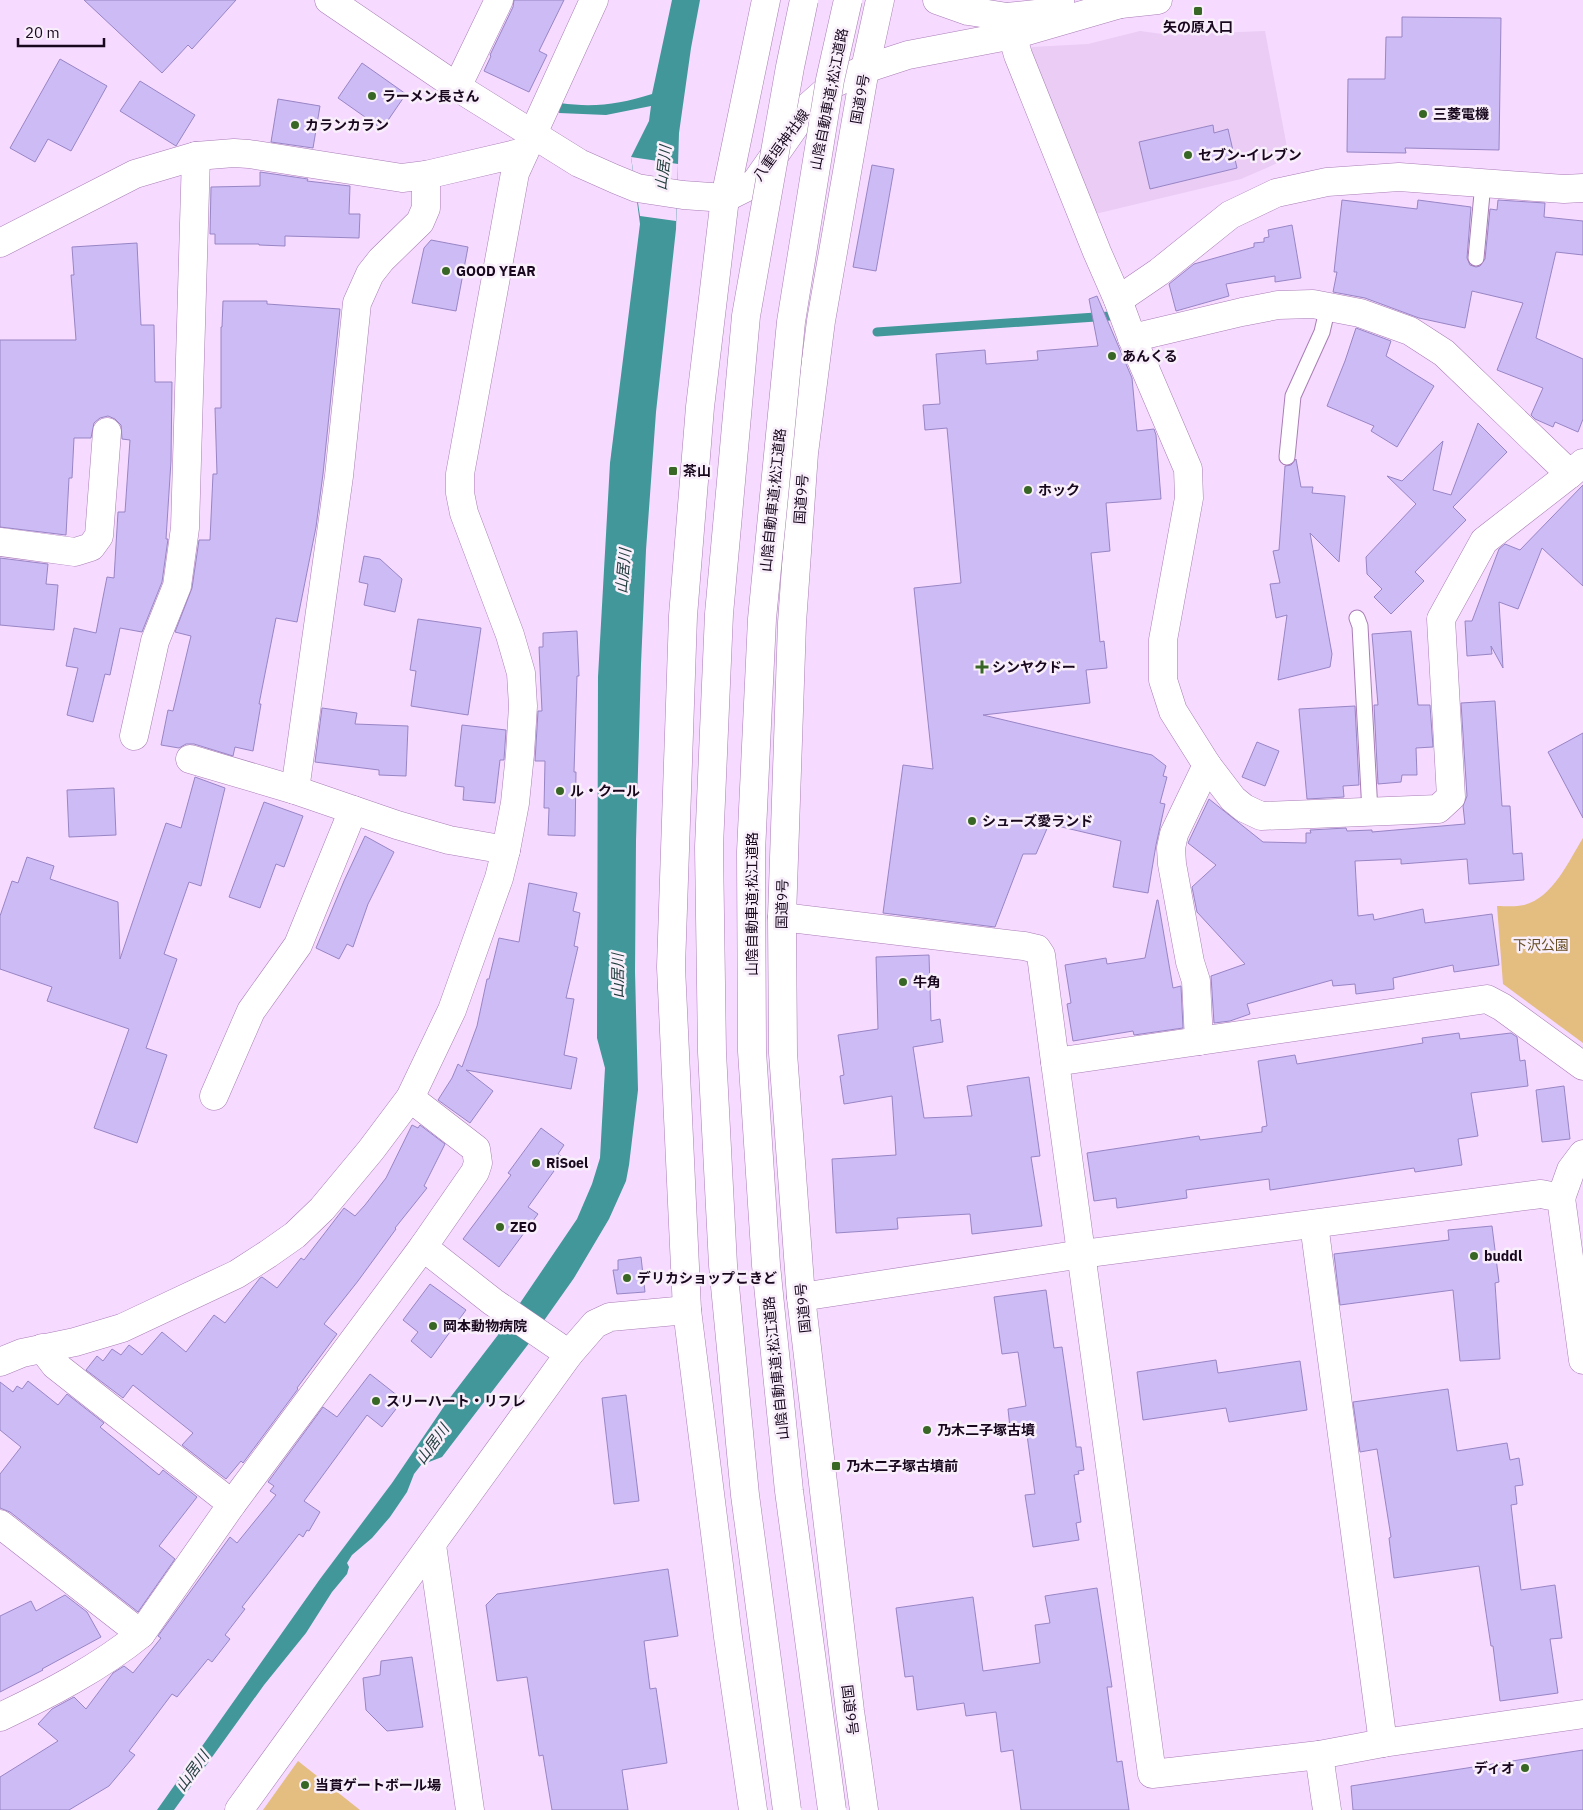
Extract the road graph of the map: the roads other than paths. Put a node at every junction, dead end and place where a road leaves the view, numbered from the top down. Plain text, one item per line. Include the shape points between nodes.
1 (329, 0) edge
2 (499, 0) edge
3 (594, 0) edge
4 (766, 0) edge
5 (804, 0) edge
6 (848, 0) edge
7 (880, 0) edge
8 (937, 0) edge
9 (1138, 2) edge
10 (1060, 6) edge
11 (1010, 26) junction
12 (865, 69) junction
13 (457, 87) junction
14 (528, 143) junction
15 (196, 156) junction
16 (426, 174) junction
17 (1483, 183) junction
18 (1583, 188) edge
19 (725, 198) junction
20 (0, 243) edge
21 (1476, 258) dead end
22 (1118, 300) junction
23 (1328, 306) junction
24 (1132, 338) junction
25 (107, 432) dead end
26 (1287, 457) dead end
27 (1576, 469) edge
28 (0, 542) edge
29 (1357, 618) dead end
30 (134, 736) dead end
31 (190, 759) dead end
32 (1206, 766) junction
33 (295, 790) junction
34 (353, 810) junction
35 (1370, 812) junction
36 (506, 850) junction
37 (782, 917) junction
38 (1199, 1041) junction
39 (1055, 1062) junction
40 (1583, 1066) edge
41 (214, 1096) dead end
42 (410, 1098) junction
43 (1583, 1154) edge
44 (1561, 1198) junction
45 (1314, 1224) junction
46 (422, 1246) junction
47 (1082, 1254) junction
48 (801, 1297) junction
49 (687, 1310) junction
50 (42, 1348) junction
51 (569, 1354) junction
52 (1583, 1360) edge
53 (0, 1362) edge
54 (232, 1504) junction
55 (0, 1524) edge
56 (432, 1545) junction
57 (141, 1634) junction
58 (1583, 1714) edge
59 (0, 1717) edge
60 (1383, 1743) junction
61 (1319, 1755) junction
62 (239, 1810) edge
63 (470, 1810) edge
64 (753, 1810) edge
65 (787, 1810) edge
66 (832, 1810) edge
67 (864, 1810) edge
68 (1327, 1810) edge

1 - 13 main road
2 - 13 main road
3 - 14 main road
4 - 19 main road
5 - 65 main road, bridge via 746,316 718,614 709,847 712,1052 723,1265 745,1495
6 - 66 main road, 山陰自動車道;松江道路, bridge via 830,80 790,322 762,619 751,852 752,1051 766,1265 789,1491
7 - 12 main road, 国道9号
8 - 11 main road, 八重垣神社線
9 - 10 main road, 八重垣神社線
9 - 11 main road, 八重垣神社線
10 - 11 main road, 八重垣神社線
11 - 12 main road, 八重垣神社線
11 - 22 main road via 1018,55
12 - 19 main road, 八重垣神社線 via 835,83 809,106 755,183
12 - 37 main road, 国道9号 via 821,321 804,453 792,623
13 - 14 main road
14 - 16 main road
14 - 19 main road via 638,188
14 - 36 main road via 515,173 460,474 464,513 521,673 520,754
15 - 16 main road via 249,154 389,177
15 - 20 main road via 135,174
15 - 30 main road via 185,528 177,586 155,641
16 - 33 main road via 426,208 420,222 370,274 357,303 339,476
17 - 18 main road
17 - 21 lane
17 - 22 main road via 1399,177 1327,182 1276,193 1230,215
19 - 49 main road via 700,407 683,616 672,967
22 - 24 main road
23 - 24 main road via 1278,305
23 - 26 lane via 1322,332 1293,396
23 - 27 main road via 1360,313 1410,331 1444,353
24 - 32 main road via 1188,469 1189,498 1163,640 1163,680 1173,711
25 - 28 main road via 98,536 90,547 75,552
27 - 35 main road via 1484,541 1441,619 1451,797 1438,809
29 - 35 lane
31 - 33 main road
32 - 35 main road via 1232,799 1261,816
32 - 38 main road via 1170,848 1196,981
33 - 34 main road
34 - 36 main road via 449,840
34 - 41 main road via 298,945 251,1011
36 - 42 main road via 452,1010
37 - 39 main road via 1037,949 1042,961
37 - 48 main road, 国道9号 via 783,1053
38 - 39 main road
38 - 40 main road via 1487,999
39 - 47 main road
42 - 46 main road via 476,1149 478,1156 476,1172
42 - 50 main road via 322,1208 295,1235 268,1254 237,1274 122,1328
43 - 44 main road via 1571,1170
44 - 45 main road via 1541,1194
44 - 52 main road
45 - 47 main road
45 - 60 main road
46 - 51 main road via 493,1302
46 - 54 main road
47 - 48 main road
47 - 61 main road via 1152,1774
48 - 67 main road, 国道9号
49 - 51 main road via 610,1317 595,1324
49 - 64 main road
50 - 53 main road
50 - 54 main road via 55,1365
51 - 56 main road
54 - 57 main road
55 - 57 main road
56 - 62 main road
56 - 63 main road
57 - 59 main road via 45,1696
58 - 60 main road
60 - 61 main road
61 - 68 main road

